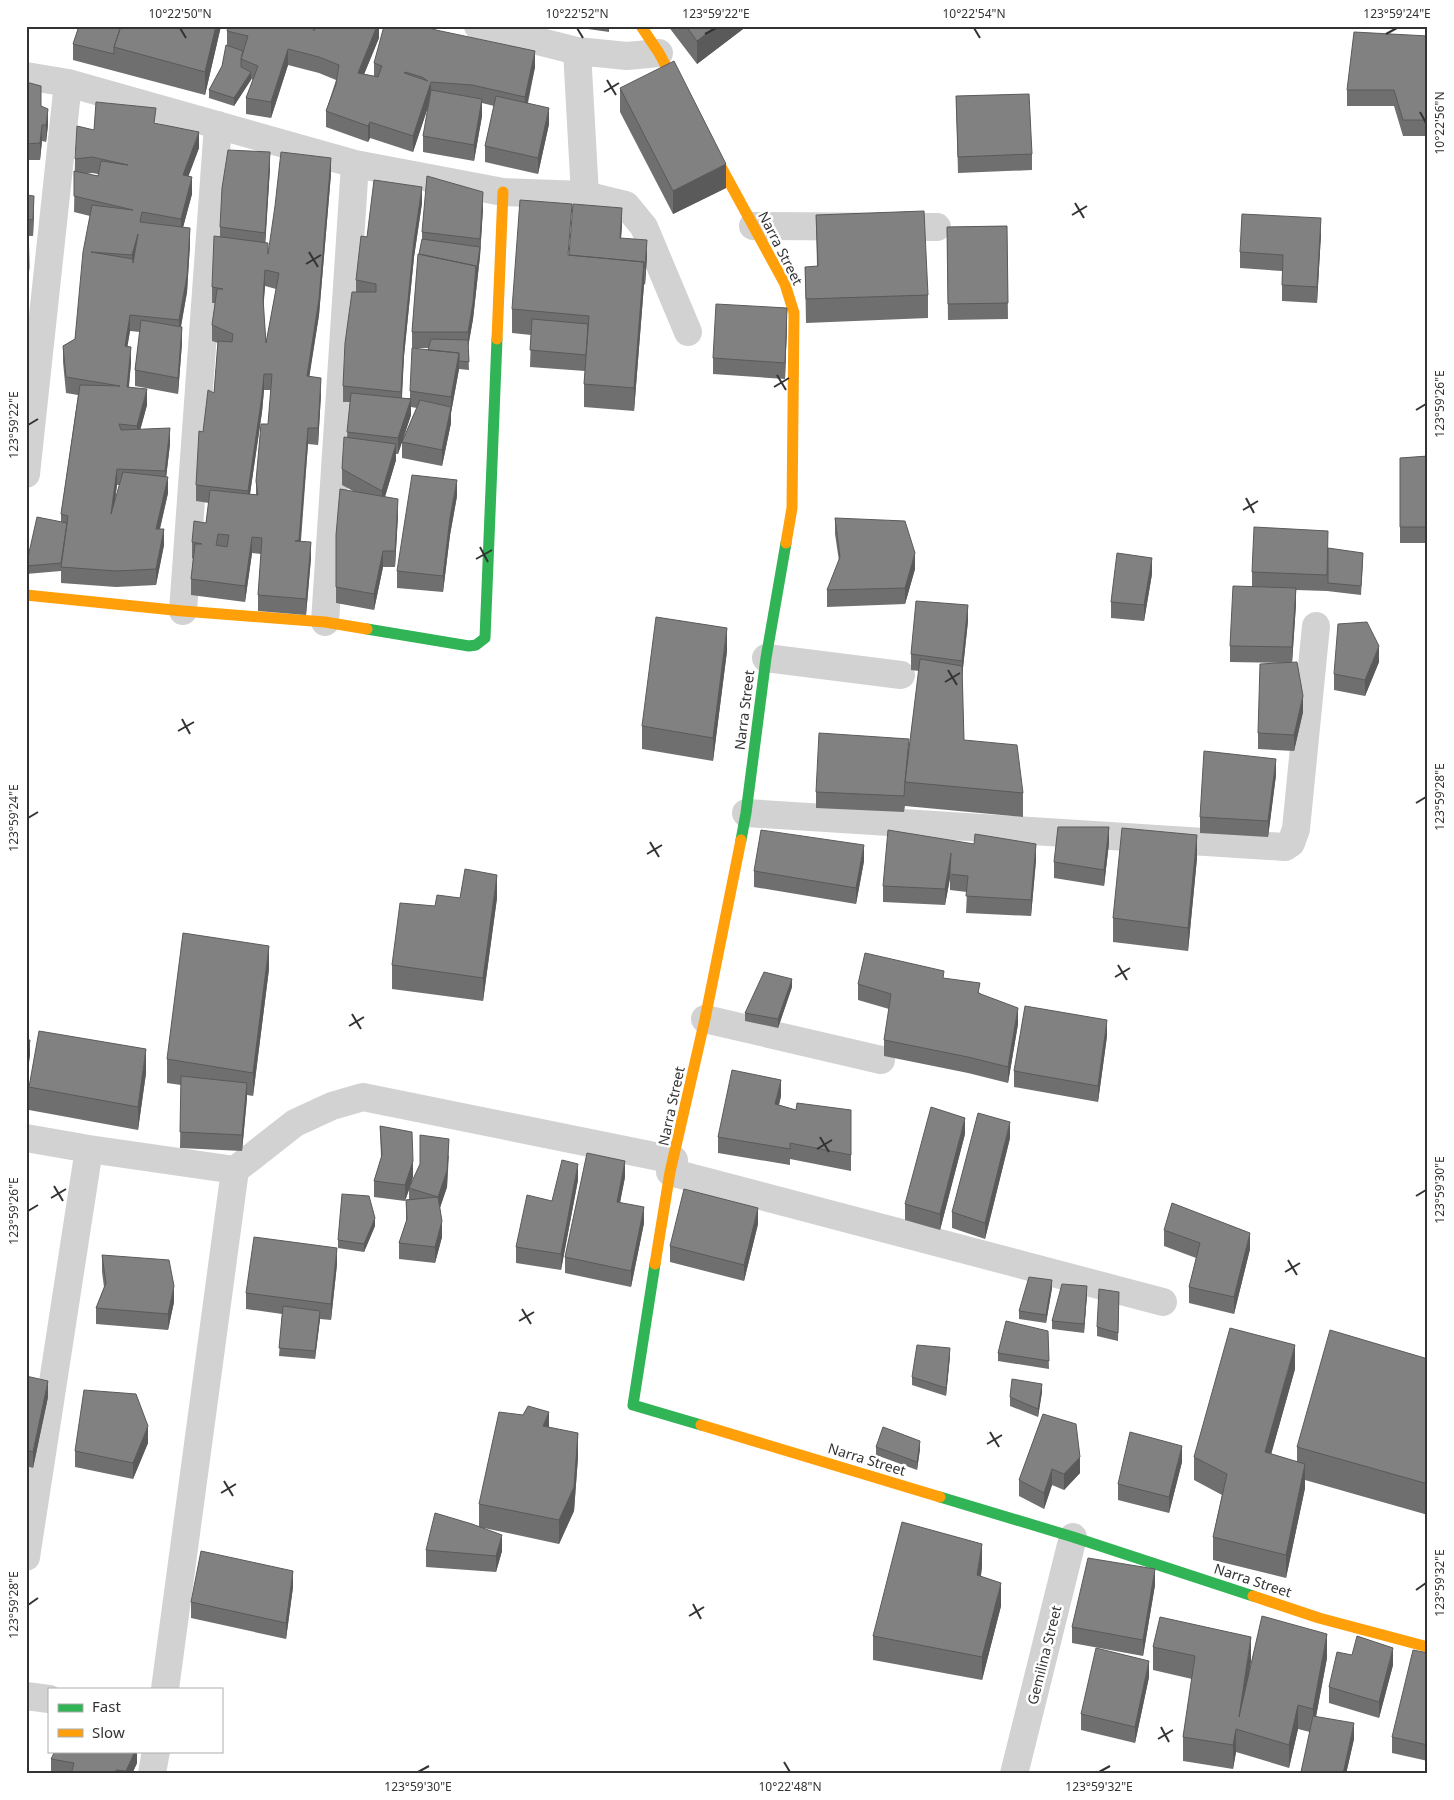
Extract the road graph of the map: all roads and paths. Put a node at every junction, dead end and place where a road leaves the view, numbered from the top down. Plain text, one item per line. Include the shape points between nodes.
1 (478, 26) edge
2 (641, 26) edge
3 (577, 51) junction
4 (659, 53) junction
5 (26, 76) edge
6 (68, 83) junction
7 (687, 105) edge
8 (218, 125) junction
9 (701, 131) edge
10 (355, 164) junction
11 (503, 192) junction
12 (585, 195) junction
13 (753, 226) junction
14 (937, 226) dead end
15 (688, 332) dead end
16 (26, 474) edge
17 (26, 595) edge
18 (183, 611) junction
19 (325, 622) junction
20 (1316, 626) dead end
21 (766, 658) junction
22 (901, 675) dead end
23 (746, 813) junction
24 (705, 1019) junction
25 (881, 1060) dead end
26 (26, 1138) edge
27 (89, 1149) junction
28 (672, 1166) junction
29 (235, 1170) junction
30 (1163, 1302) dead end
31 (1073, 1537) junction
32 (26, 1557) edge
33 (1428, 1647) edge
34 (164, 1688) edge
35 (26, 1696) edge
36 (48, 1699) edge
37 (156, 1752) edge
38 (152, 1773) edge
39 (1014, 1774) edge

1 - 3 street
2 - 4 street
3 - 4 street via 627,56
3 - 12 street
4 - 7 street
5 - 6 street
6 - 8 street
6 - 16 street
8 - 10 street
8 - 18 street
9 - 13 street, Narra Street
10 - 11 street
10 - 19 street
11 - 12 street
11 - 19 street via 485,638 476,646 468,646
12 - 15 street via 626,205 644,226
13 - 14 street
13 - 21 street, Narra Street via 785,284 794,313 792,508
17 - 18 street
18 - 19 street
20 - 23 street via 1296,829 1291,843 1285,847
21 - 22 street
21 - 23 street, Narra Street
23 - 24 street, Narra Street
24 - 25 street
24 - 28 street, Narra Street
26 - 27 street
27 - 29 street
27 - 32 street
28 - 29 street via 363,1097 332,1106 294,1123
28 - 30 street
28 - 31 street, Narra Street via 632,1405
29 - 34 street
31 - 33 street, Narra Street via 1319,1618
31 - 39 street, Gemilina Street
35 - 36 street
37 - 38 street

